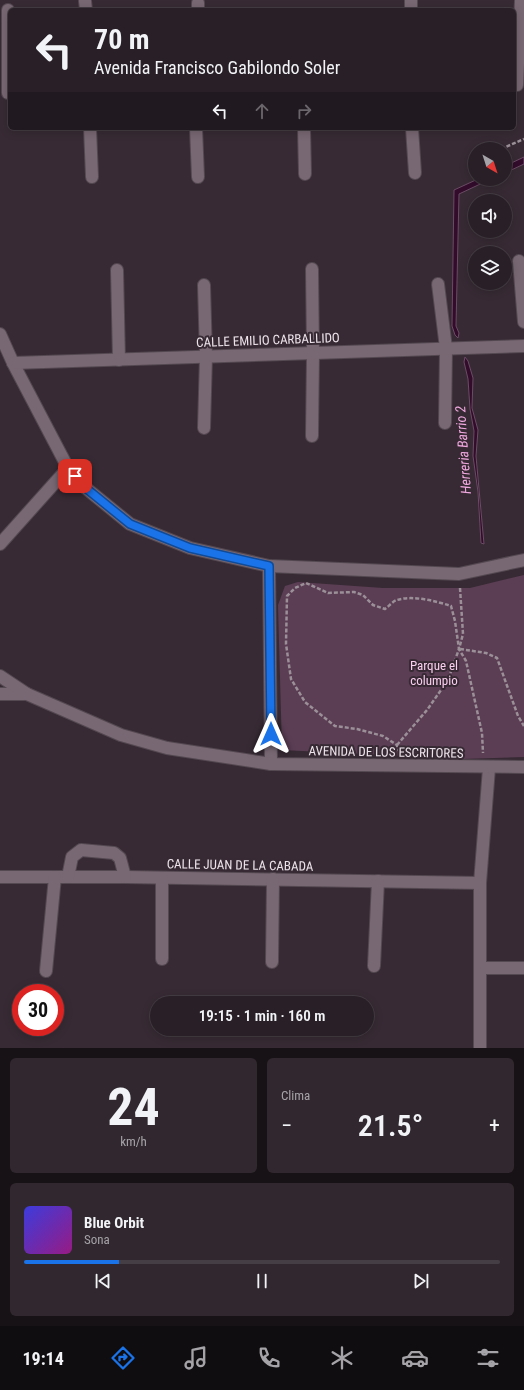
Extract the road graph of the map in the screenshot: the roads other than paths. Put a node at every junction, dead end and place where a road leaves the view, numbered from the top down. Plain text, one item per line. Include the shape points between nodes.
1 (521, 0) edge
2 (8, 10) dead end
3 (518, 85) edge
4 (6, 93) edge
5 (90, 130) edge
6 (196, 130) edge
7 (304, 130) edge
8 (412, 130) edge
9 (415, 173) dead end
10 (305, 174) dead end
11 (92, 177) dead end
12 (198, 177) dead end
13 (519, 261) dead end
14 (312, 269) dead end
15 (117, 270) dead end
16 (438, 284) dead end
17 (204, 285) dead end
18 (524, 322) edge
19 (0, 334) edge
20 (524, 346) edge
21 (446, 348) junction
22 (313, 353) junction
23 (206, 356) junction
24 (119, 360) junction
25 (13, 363) junction
26 (445, 423) dead end
27 (204, 428) dead end
28 (312, 436) dead end
29 (68, 468) junction
30 (0, 544) edge
31 (524, 560) edge
32 (269, 566) junction
33 (0, 676) edge
34 (0, 694) edge
35 (27, 694) junction
36 (271, 764) junction
37 (487, 767) junction
38 (524, 768) edge
39 (0, 877) edge
40 (54, 877) junction
41 (68, 877) junction
42 (125, 877) junction
43 (162, 878) junction
44 (273, 879) junction
45 (378, 881) junction
46 (480, 883) junction
47 (162, 959) dead end
48 (272, 962) dead end
49 (374, 966) dead end
50 (481, 968) junction
51 (524, 968) edge
52 (46, 971) dead end
53 (480, 1048) edge

1 - 3 street
2 - 4 street
5 - 11 street
6 - 12 street
7 - 10 street
8 - 9 street
13 - 18 street
14 - 22 street
15 - 24 street
16 - 21 street
17 - 23 street
19 - 25 street
20 - 21 street, CALLE EMILIO CARBALLIDO
21 - 22 street, CALLE EMILIO CARBALLIDO
21 - 26 street
22 - 23 street, CALLE EMILIO CARBALLIDO
22 - 28 street
23 - 24 street, CALLE EMILIO CARBALLIDO
23 - 27 street
24 - 25 street, CALLE EMILIO CARBALLIDO
25 - 29 street
29 - 30 street
29 - 32 street via 82,485 130,524 190,548
31 - 32 street via 459,574
32 - 36 street
33 - 35 street, AVENIDA DE LOS ESCRITORES
34 - 35 street
35 - 36 street, AVENIDA DE LOS ESCRITORES via 121,735 167,748
36 - 37 street, AVENIDA DE LOS ESCRITORES
37 - 38 street, AVENIDA DE LOS ESCRITORES
37 - 46 street
39 - 40 street, CALLE JUAN DE LA CABADA
40 - 41 street, CALLE JUAN DE LA CABADA
40 - 52 street
41 - 42 street, CALLE JUAN DE LA CABADA
41 - 42 street via 72,857 81,850 114,853 120,858
42 - 43 street, CALLE JUAN DE LA CABADA
43 - 44 street, CALLE JUAN DE LA CABADA
43 - 47 street
44 - 45 street, CALLE JUAN DE LA CABADA
44 - 48 street
45 - 46 street, CALLE JUAN DE LA CABADA
45 - 49 street
46 - 50 street
50 - 51 street
50 - 53 street

